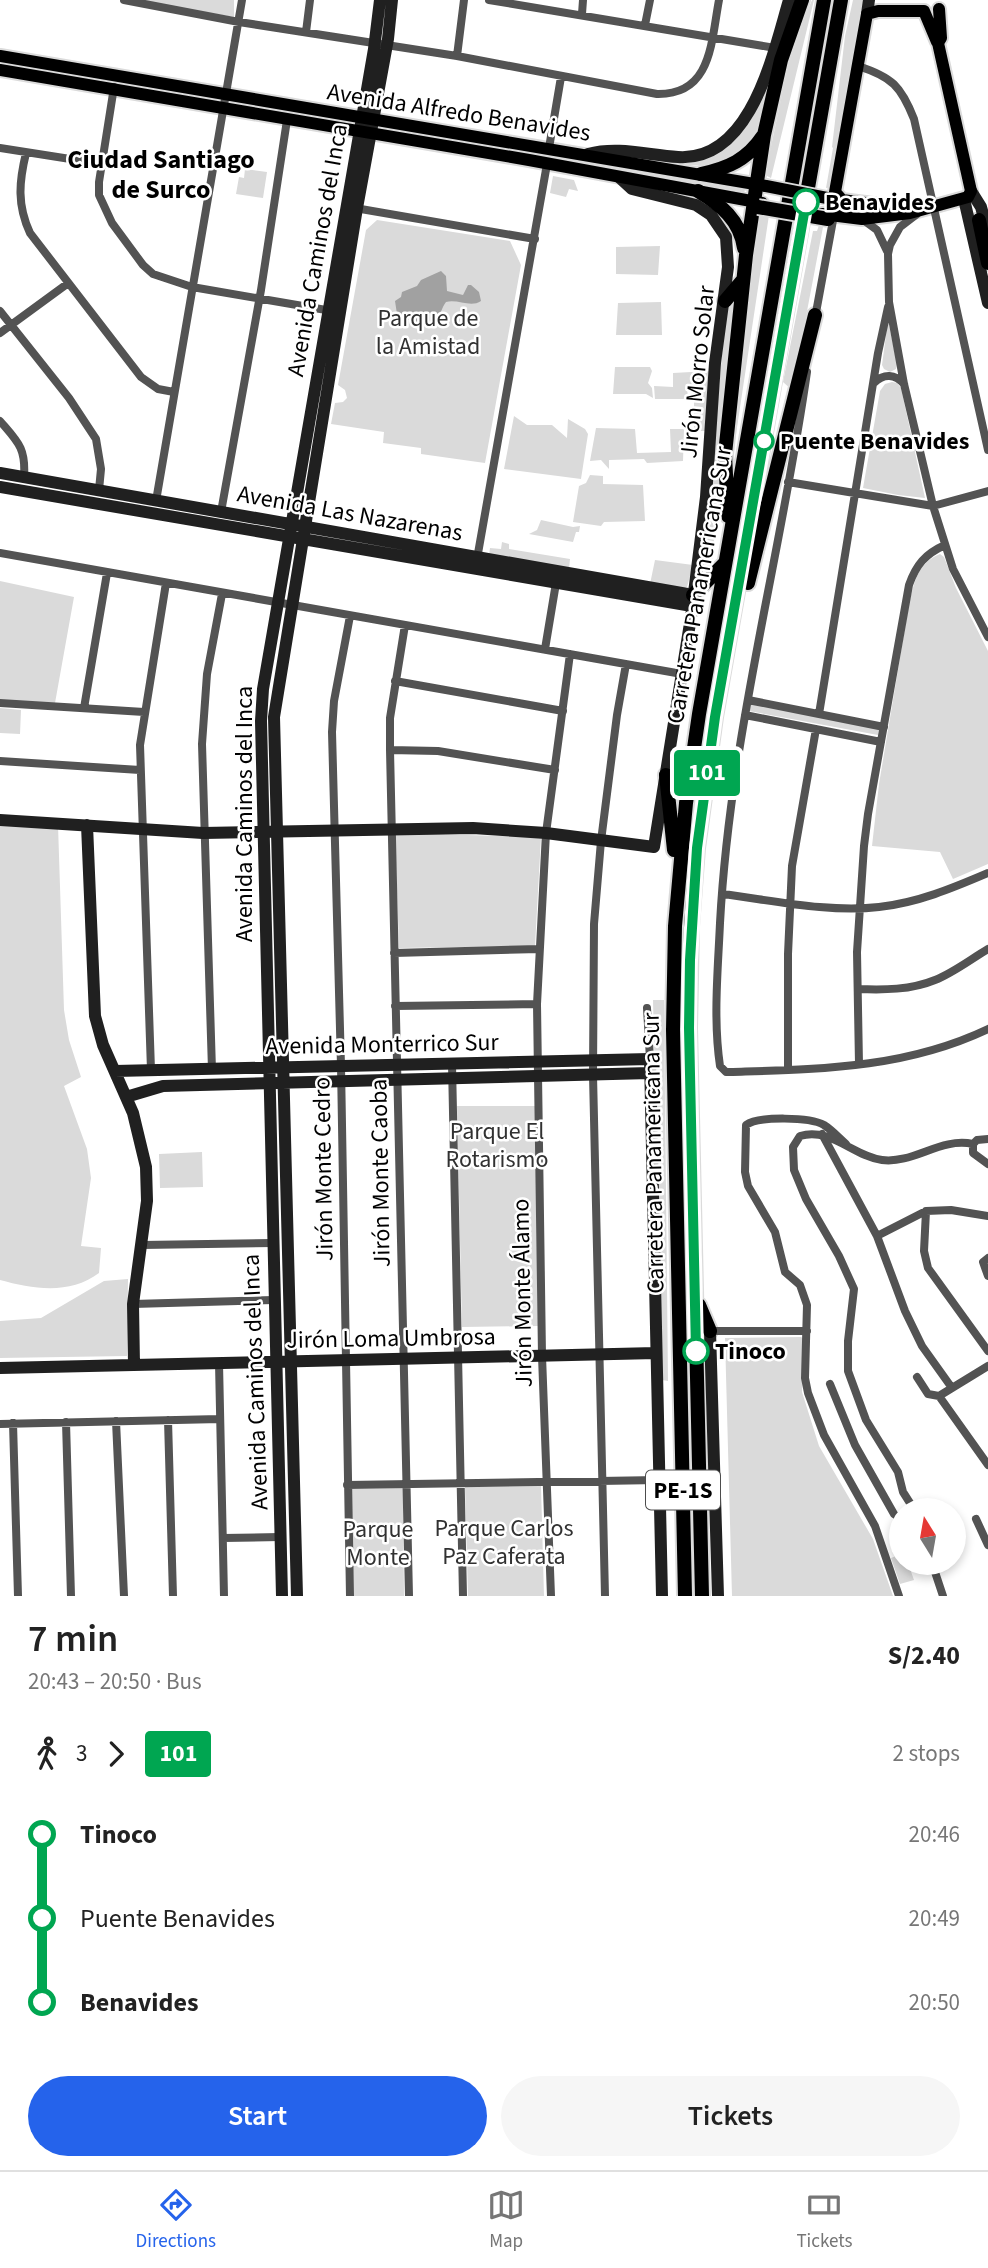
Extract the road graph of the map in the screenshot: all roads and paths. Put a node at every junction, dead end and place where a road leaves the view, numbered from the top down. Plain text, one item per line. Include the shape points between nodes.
1 (124, 0) edge
2 (242, 0) edge
3 (310, 0) edge
4 (380, 0) edge
5 (392, 0) edge
6 (464, 0) edge
7 (489, 0) edge
8 (583, 0) edge
9 (650, 0) edge
10 (719, 0) edge
11 (789, 0) edge
12 (802, 0) edge
13 (824, 0) edge
14 (841, 0) edge
15 (869, 0) edge
16 (938, 5) edge
17 (867, 14) junction
18 (582, 15) junction
19 (239, 22) junction
20 (645, 25) junction
21 (306, 32) junction
22 (712, 36) junction
23 (381, 43) junction
24 (938, 43) junction
25 (775, 48) junction
26 (457, 56) junction
27 (0, 57) edge
28 (858, 66) junction
29 (0, 70) edge
30 (116, 76) junction
31 (561, 77) junction
32 (114, 90) junction
33 (225, 94) junction
34 (222, 109) junction
35 (367, 118) junction
36 (287, 120) junction
37 (364, 132) junction
38 (764, 135) junction
39 (0, 148) edge
40 (549, 148) junction
41 (26, 153) junction
42 (588, 154) junction
43 (102, 164) junction
44 (547, 164) junction
45 (701, 174) junction
46 (619, 177) junction
47 (762, 185) junction
48 (698, 191) junction
49 (831, 195) junction
50 (967, 195) junction
51 (859, 203) junction
52 (757, 204) junction
53 (352, 207) junction
54 (928, 208) junction
55 (904, 213) junction
56 (831, 217) junction
57 (862, 219) junction
58 (979, 220) dead end
59 (988, 233) edge
60 (535, 239) junction
61 (888, 254) junction
62 (746, 255) junction
63 (988, 263) edge
64 (743, 280) junction
65 (67, 284) junction
66 (192, 287) junction
67 (259, 299) junction
68 (725, 301) junction
69 (889, 302) junction
70 (988, 303) edge
71 (0, 311) edge
72 (328, 311) junction
73 (342, 313) junction
74 (815, 315) junction
75 (11, 325) junction
76 (0, 333) edge
77 (874, 384) junction
78 (904, 384) junction
79 (174, 392) junction
80 (0, 421) edge
81 (988, 450) edge
82 (0, 473) edge
83 (24, 477) junction
84 (788, 482) junction
85 (0, 487) edge
86 (99, 490) junction
87 (988, 491) edge
88 (857, 492) junction
89 (156, 500) junction
90 (933, 506) junction
91 (222, 512) junction
92 (297, 532) junction
93 (945, 545) junction
94 (729, 547) junction
95 (0, 553) edge
96 (726, 562) junction
97 (477, 563) junction
98 (107, 573) junction
99 (166, 583) junction
100 (556, 583) junction
101 (222, 594) junction
102 (693, 601) junction
103 (278, 604) junction
104 (292, 606) junction
105 (350, 616) junction
106 (405, 625) junction
107 (988, 637) edge
108 (545, 649) junction
109 (727, 652) junction
110 (570, 654) junction
111 (626, 664) junction
112 (682, 674) junction
113 (395, 681) junction
114 (748, 701) junction
115 (0, 703) edge
116 (84, 708) junction
117 (563, 711) junction
118 (144, 712) junction
119 (819, 714) junction
120 (746, 715) junction
121 (884, 727) junction
122 (816, 729) junction
123 (881, 742) junction
124 (390, 750) junction
125 (0, 761) edge
126 (141, 770) junction
127 (555, 770) junction
128 (666, 775) junction
129 (0, 820) edge
130 (87, 825) junction
131 (392, 828) junction
132 (333, 829) junction
133 (143, 830) junction
134 (262, 831) junction
135 (276, 831) junction
136 (203, 833) junction
137 (547, 833) junction
138 (601, 841) junction
139 (988, 873) edge
140 (677, 892) junction
141 (722, 894) junction
142 (790, 903) junction
143 (860, 908) junction
144 (539, 949) junction
145 (988, 949) edge
146 (394, 953) junction
147 (858, 989) junction
148 (537, 1004) junction
149 (395, 1006) junction
150 (647, 1008) dead end
151 (988, 1030) edge
152 (650, 1059) junction
153 (593, 1060) junction
154 (537, 1062) junction
155 (452, 1064) junction
156 (859, 1064) junction
157 (397, 1065) junction
158 (341, 1066) junction
159 (268, 1068) junction
160 (282, 1068) junction
161 (115, 1070) junction
162 (151, 1070) junction
163 (212, 1070) junction
164 (789, 1070) junction
165 (650, 1073) junction
166 (593, 1074) junction
167 (537, 1076) junction
168 (452, 1078) junction
169 (397, 1080) junction
170 (341, 1081) junction
171 (269, 1083) junction
172 (283, 1083) junction
173 (126, 1097) junction
174 (822, 1134) junction
175 (988, 1139) edge
176 (846, 1144) junction
177 (973, 1144) junction
178 (988, 1164) edge
179 (926, 1211) junction
180 (988, 1216) edge
181 (877, 1236) junction
182 (273, 1243) junction
183 (142, 1245) junction
184 (988, 1258) edge
185 (988, 1276) edge
186 (695, 1297) junction
187 (274, 1300) junction
188 (133, 1304) junction
189 (710, 1331) junction
190 (807, 1331) junction
191 (988, 1351) edge
192 (656, 1353) junction
193 (600, 1354) junction
194 (542, 1356) junction
195 (458, 1357) junction
196 (404, 1359) junction
197 (346, 1360) junction
198 (276, 1361) junction
199 (290, 1361) junction
200 (219, 1363) junction
201 (134, 1365) junction
202 (0, 1368) edge
203 (987, 1368) edge
204 (917, 1377) dead end
205 (831, 1384) dead end
206 (952, 1388) junction
207 (939, 1396) junction
208 (220, 1419) junction
209 (168, 1420) junction
210 (116, 1421) junction
211 (65, 1422) junction
212 (13, 1423) junction
213 (0, 1424) edge
214 (987, 1460) edge
215 (603, 1480) junction
216 (659, 1480) junction
217 (548, 1481) junction
218 (460, 1483) junction
219 (407, 1484) junction
220 (347, 1485) junction
221 (907, 1498) edge
222 (889, 1505) edge
223 (976, 1519) dead end
224 (281, 1537) junction
225 (223, 1538) junction
226 (988, 1545) edge
227 (936, 1575) edge
228 (18, 1596) edge
229 (71, 1596) edge
230 (124, 1596) edge
231 (173, 1596) edge
232 (224, 1596) edge
233 (282, 1596) edge
234 (297, 1596) edge
235 (350, 1596) edge
236 (409, 1596) edge
237 (463, 1596) edge
238 (551, 1596) edge
239 (605, 1596) edge
240 (662, 1596) edge
241 (685, 1596) edge
242 (702, 1596) edge
243 (718, 1596) edge
244 (899, 1596) edge
245 (943, 1596) edge

1 - 19 street
2 - 19 street
3 - 21 street
4 - 23 street, Avenida Caminos del Inca
5 - 23 street, Avenida Caminos del Inca
6 - 26 street
7 - 18 street
8 - 18 street
9 - 20 street
10 - 22 street
11 - 25 street
12 - 38 highway via 781,60
13 - 94 highway, Carretera Panamericana Sur / PE-1S
14 - 109 highway, Carretera Panamericana Sur / PE-1S
15 - 17 street
16 - 24 main road
17 - 24 main road via 924,12
17 - 28 main road
18 - 20 street
19 - 21 street
19 - 33 street
20 - 22 street
21 - 23 street
22 - 25 street
22 - 31 street via 701,75 681,92 657,94
23 - 26 street
23 - 35 street, Avenida Caminos del Inca
24 - 50 main road
25 - 42 street via 744,119 719,147 703,156 680,158 609,150
26 - 31 street
27 - 30 main road, Avenida Alfredo Benavides
28 - 49 main road
28 - 54 street via 879,73 902,91 916,129
29 - 32 main road, Avenida Alfredo Benavides
30 - 32 street
30 - 33 main road, Avenida Alfredo Benavides
31 - 40 street
32 - 34 main road, Avenida Alfredo Benavides
32 - 43 street
33 - 34 street
33 - 35 main road, Avenida Alfredo Benavides
34 - 36 main road, Avenida Alfredo Benavides
34 - 66 street
35 - 37 street, Avenida Caminos del Inca
35 - 40 main road, Avenida Alfredo Benavides
36 - 37 main road, Avenida Alfredo Benavides
36 - 67 street
37 - 44 main road, Avenida Alfredo Benavides
37 - 53 street, Avenida Caminos del Inca
38 - 45 highway via 743,159
38 - 47 highway
39 - 41 street
40 - 42 main road, Avenida Alfredo Benavides
41 - 43 street
41 - 65 street via 20,211 35,242
42 - 45 main road, Avenida Alfredo Benavides
43 - 66 street via 99,195 125,242 153,274
44 - 46 main road, Avenida Alfredo Benavides
44 - 60 street
45 - 47 main road, Avenida Alfredo Benavides
46 - 48 main road, Avenida Alfredo Benavides
46 - 68 street, Jirón Morro Solar via 632,190 696,205 718,221 727,248
47 - 49 main road, Avenida Alfredo Benavides, bridge
47 - 52 highway
48 - 52 main road, Avenida Alfredo Benavides
48 - 62 highway via 733,219
49 - 51 main road, Avenida Alfredo Benavides
50 - 54 main road, Avenida Alfredo Benavides
50 - 59 street via 981,207
50 - 70 street
51 - 55 main road, Avenida Alfredo Benavides via 889,206
51 - 56 main road
52 - 56 highway, bridge
52 - 62 highway
53 - 60 street
53 - 72 street, Avenida Caminos del Inca
53 - 73 street, Avenida Caminos del Inca
54 - 55 main road, Avenida Alfredo Benavides
54 - 61 street via 900,227
54 - 81 street
55 - 57 main road, Avenida Alfredo Benavides
56 - 57 main road, Avenida Alfredo Benavides
56 - 74 street
57 - 61 street via 882,237
58 - 63 highway
60 - 97 street
61 - 69 street
62 - 64 highway
64 - 68 highway
64 - 94 highway via 725,454
65 - 75 street
65 - 79 street via 141,377 158,389
66 - 67 street
66 - 79 street
67 - 72 street
67 - 91 street
68 - 102 street, Jirón Morro Solar
69 - 77 street
69 - 78 street
71 - 75 street
72 - 73 street
72 - 92 street, Avenida Caminos del Inca
73 - 92 street, Avenida Caminos del Inca
74 - 84 street
74 - 109 highway
75 - 76 street
75 - 86 street via 96,439 102,469
77 - 78 street via 891,376
77 - 88 street
78 - 90 street
79 - 89 street
80 - 83 street via 22,447
82 - 83 street, Avenida Las Nazarenas
83 - 86 street, Avenida Las Nazarenas
84 - 88 street
84 - 114 street
85 - 92 street, Avenida Las Nazarenas
86 - 89 street, Avenida Las Nazarenas
87 - 90 street
88 - 90 street
88 - 119 street
89 - 91 street, Avenida Las Nazarenas
90 - 93 street
91 - 92 street, Avenida Las Nazarenas
92 - 97 street, Avenida Las Nazarenas
92 - 103 street, Avenida Caminos del Inca
92 - 104 street, Avenida Caminos del Inca
93 - 107 street
93 - 121 street via 926,556 909,585
94 - 96 highway, Carretera Panamericana Sur / PE-1S
95 - 98 street
96 - 102 highway
96 - 140 highway, Carretera Panamericana Sur / PE-1S via 691,764
97 - 100 street, Avenida Las Nazarenas
97 - 102 street, Avenida Las Nazarenas
98 - 99 street
98 - 116 street
99 - 101 street
99 - 118 street
100 - 102 street, Avenida Las Nazarenas
100 - 108 street
101 - 103 street
101 - 136 street via 203,711
102 - 112 street, Jirón Morro Solar
103 - 104 street
103 - 134 street, Avenida Caminos del Inca via 263,690
104 - 105 street
104 - 135 street, Avenida Caminos del Inca via 274,717
105 - 106 street
105 - 132 street, Jirón Monte Cedro via 334,701
106 - 108 street
106 - 113 street, Jirón Monte Caoba
108 - 110 street
109 - 186 highway, Carretera Panamericana Sur / PE-1S via 702,805 691,926
110 - 111 street
110 - 117 street, Jirón Monte Álamo
111 - 112 street
111 - 138 street
112 - 128 street, Jirón Morro Solar
113 - 117 street
113 - 124 street, Jirón Monte Caoba
114 - 119 street
114 - 120 street
115 - 116 street
116 - 118 street
117 - 127 street, Jirón Monte Álamo
118 - 126 street
119 - 121 street
120 - 122 street
120 - 141 street
121 - 123 street
122 - 123 street
122 - 142 street via 800,807
123 - 143 street via 868,814
124 - 127 street via 438,751
124 - 131 street, Jirón Monte Caoba
125 - 126 street
126 - 133 street
127 - 137 street, Jirón Monte Álamo
128 - 138 street, Jirón Morro Solar via 654,847
128 - 140 highway
129 - 130 street
130 - 133 street
130 - 161 street via 95,1016
131 - 132 street
131 - 137 street
131 - 146 street, Jirón Monte Caoba
132 - 135 street
132 - 158 street, Jirón Monte Cedro
133 - 136 street
133 - 162 street
134 - 135 street
134 - 136 street
134 - 159 street, Avenida Caminos del Inca
135 - 160 street, Avenida Caminos del Inca
136 - 163 street
137 - 138 street
137 - 144 street, Jirón Monte Álamo
138 - 153 street via 594,924
139 - 143 street via 936,894
140 - 241 highway, Carretera Panamericana Sur / PE-1S via 673,1030
141 - 142 street
141 - 164 street via 717,1000 720,1066 733,1072
142 - 143 street
142 - 164 street
143 - 147 street
144 - 146 street
144 - 148 street, Jirón Monte Álamo
145 - 147 street via 924,984
146 - 149 street, Jirón Monte Caoba
147 - 156 street
148 - 149 street
148 - 154 street, Jirón Monte Álamo
149 - 157 street, Jirón Monte Caoba
150 - 152 street
151 - 156 street via 912,1057
152 - 153 street, Avenida Monterrico Sur
152 - 165 street
153 - 154 street, Avenida Monterrico Sur
153 - 166 street
154 - 155 street, Avenida Monterrico Sur
154 - 167 street, Jirón Monte Álamo
155 - 157 street, Avenida Monterrico Sur
155 - 168 street
156 - 164 street
157 - 158 street, Avenida Monterrico Sur
157 - 169 street, Jirón Monte Caoba
158 - 160 street, Avenida Monterrico Sur
158 - 170 street, Jirón Monte Cedro
159 - 160 street, Avenida Monterrico Sur
159 - 163 street, Avenida Monterrico Sur
159 - 171 street, Avenida Caminos del Inca
160 - 172 street, Avenida Caminos del Inca
161 - 162 street, Avenida Monterrico Sur
161 - 173 street
162 - 163 street, Avenida Monterrico Sur
165 - 166 street, Avenida Monterrico Sur
165 - 192 street
166 - 167 street, Avenida Monterrico Sur
166 - 193 street
167 - 168 street, Avenida Monterrico Sur
167 - 194 street, Jirón Monte Álamo
168 - 169 street, Avenida Monterrico Sur
168 - 195 street
169 - 170 street, Avenida Monterrico Sur
169 - 196 street, Jirón Monte Caoba
170 - 172 street, Avenida Monterrico Sur
170 - 197 street, Jirón Monte Cedro
171 - 172 street, Avenida Monterrico Sur
171 - 173 street, Avenida Monterrico Sur via 163,1086
171 - 182 street, Avenida Caminos del Inca
172 - 199 street, Avenida Caminos del Inca
173 - 183 street via 146,1167
174 - 176 street
174 - 181 street
174 - 221 street via 800,1136 793,1147 794,1170 854,1289 848,1371 866,1420 898,1472
175 - 177 street
176 - 177 street via 883,1160 947,1143
176 - 190 street via 817,1122 765,1119 746,1125 748,1186 775,1232 785,1272 803,1291
177 - 178 street via 973,1153
179 - 180 street
179 - 181 street
179 - 191 street via 928,1268
181 - 206 street via 922,1346
182 - 183 street
182 - 187 street, Avenida Caminos del Inca
183 - 188 street
184 - 185 street via 983,1262
186 - 189 highway
186 - 242 highway, PE-1S
187 - 188 street
187 - 198 street, Avenida Caminos del Inca
188 - 201 street
189 - 190 street
189 - 243 street
190 - 244 street via 808,1393 824,1435 875,1526
192 - 193 street, Jirón Loma Umbrosa
192 - 216 street
193 - 194 street, Jirón Loma Umbrosa
193 - 215 street
194 - 195 street, Jirón Loma Umbrosa
194 - 217 street, Jirón Monte Álamo
195 - 196 street, Jirón Loma Umbrosa
195 - 218 street
196 - 197 street, Jirón Loma Umbrosa
196 - 219 street, Jirón Monte Caoba
197 - 199 street, Jirón Loma Umbrosa
197 - 220 street, Jirón Monte Cedro
198 - 199 street, Jirón Loma Umbrosa
198 - 200 street, Jirón Loma Umbrosa
198 - 224 street, Avenida Caminos del Inca
199 - 234 street, Avenida Caminos del Inca
200 - 201 street, Jirón Loma Umbrosa
200 - 208 street
201 - 202 street, Jirón Loma Umbrosa
203 - 206 street
204 - 207 street via 928,1394
205 - 222 street via 855,1446
206 - 207 street
207 - 214 street
208 - 209 street
208 - 225 street
209 - 210 street
209 - 231 street
210 - 211 street
210 - 230 street
211 - 212 street
211 - 229 street
212 - 213 street
212 - 228 street
215 - 216 street
215 - 217 street
215 - 239 street
216 - 240 street
217 - 218 street
217 - 238 street, Jirón Monte Álamo
218 - 219 street
218 - 237 street
219 - 220 street
219 - 236 street, Jirón Monte Caoba
220 - 235 street, Jirón Monte Cedro
223 - 226 street
224 - 225 street
224 - 233 street, Avenida Caminos del Inca
225 - 232 street
227 - 245 street

